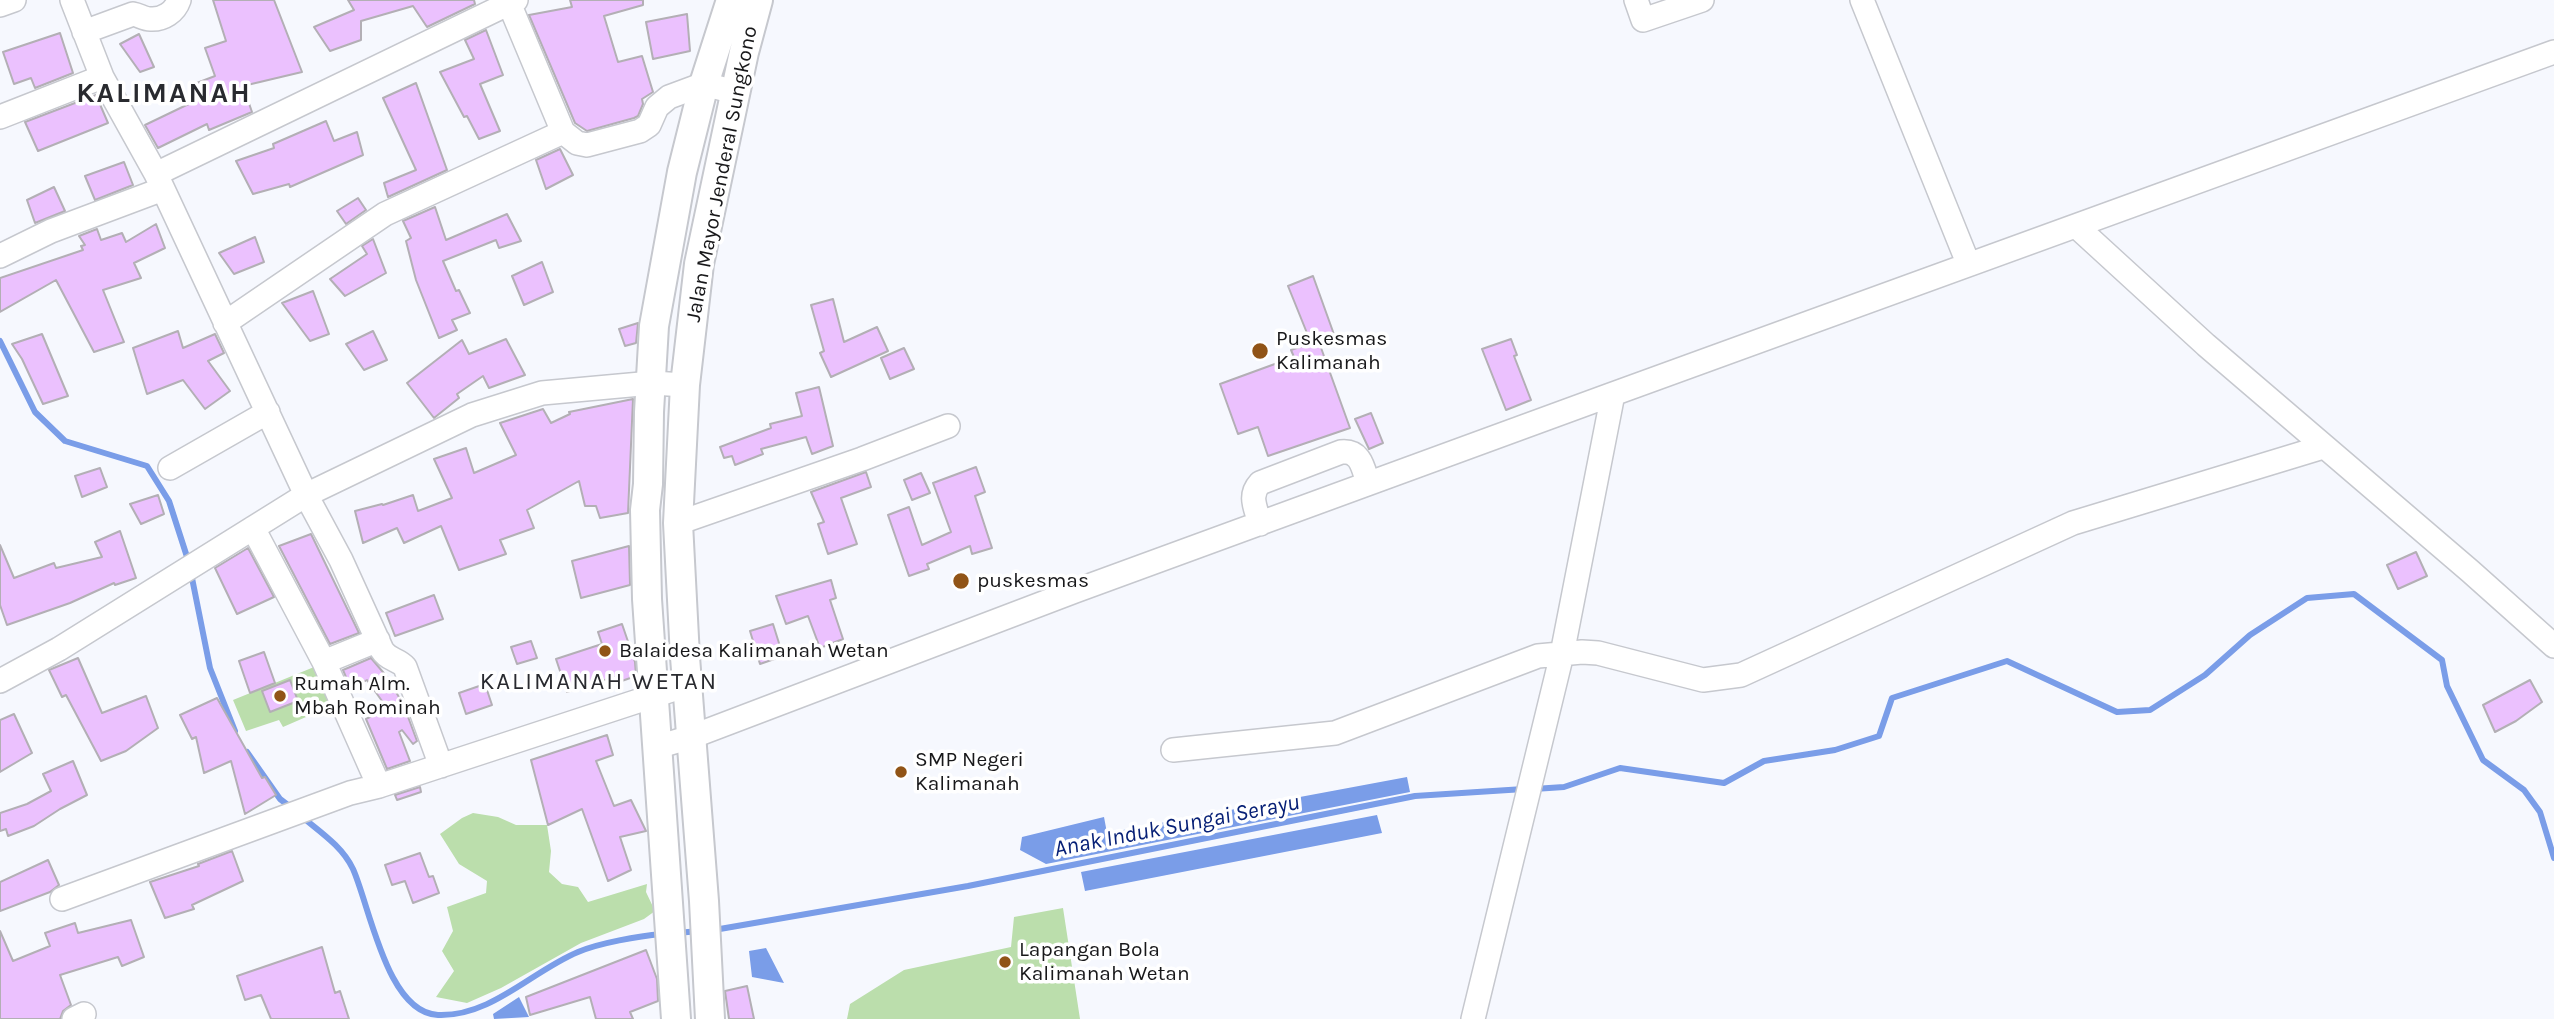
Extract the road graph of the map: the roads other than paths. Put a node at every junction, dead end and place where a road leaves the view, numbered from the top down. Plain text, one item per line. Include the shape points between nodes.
1 (14, 0) edge
2 (72, 0) edge
3 (179, 0) edge
4 (731, 0) edge
5 (758, 0) edge
6 (1636, 0) edge
7 (1702, 0) edge
8 (1862, 0) edge
9 (512, 2) edge
10 (0, 5) edge
11 (84, 32) junction
12 (2554, 52) edge
13 (102, 77) junction
14 (704, 84) junction
15 (735, 92) junction
16 (0, 117) edge
17 (563, 132) junction
18 (159, 182) junction
19 (2076, 226) junction
20 (0, 256) edge
21 (1968, 263) junction
22 (225, 323) junction
23 (652, 383) junction
24 (685, 386) junction
25 (1613, 394) junction
26 (268, 412) junction
27 (948, 426) dead end
28 (2323, 447) junction
29 (170, 468) dead end
30 (1368, 483) junction
31 (306, 495) junction
32 (678, 523) junction
33 (1261, 524) junction
34 (253, 527) junction
35 (377, 640) junction
36 (2554, 646) edge
37 (1562, 654) junction
38 (324, 662) junction
39 (0, 681) edge
40 (687, 685) junction
41 (653, 695) junction
42 (691, 737) junction
43 (657, 747) junction
44 (1173, 750) dead end
45 (441, 766) junction
46 (379, 786) junction
47 (62, 899) dead end
48 (676, 1019) edge
49 (710, 1019) edge
50 (1473, 1019) edge

1 - 10 street
2 - 11 street
3 - 11 street via 163,18 133,14
4 - 14 main road, Jalan Mayor Jenderal Sungkono
5 - 15 main road, Jalan Mayor Jenderal Sungkono
6 - 7 street via 1643,20
8 - 21 street
9 - 17 street
9 - 18 street
11 - 13 street
12 - 19 street
13 - 16 street
13 - 18 street
14 - 15 street
14 - 17 street via 662,102 649,125 640,131 587,145
14 - 23 main road, Jalan Mayor Jenderal Sungkono via 682,172 654,327
15 - 24 main road, Jalan Mayor Jenderal Sungkono via 699,264
17 - 22 street via 386,214
18 - 20 street
18 - 22 street
19 - 21 street
19 - 28 street
21 - 25 street
22 - 26 street
23 - 24 street
23 - 31 street via 542,393 472,415
23 - 41 main road, Jalan Mayor Jenderal Sungkono via 645,510
24 - 32 main road, Jalan Mayor Jenderal Sungkono
25 - 30 street
25 - 37 street
26 - 29 street
26 - 31 street
27 - 32 street
28 - 36 street
28 - 37 street via 2073,523 1741,675 1703,680 1598,653
30 - 33 street
30 - 33 street via 1359,457 1341,452 1260,483 1252,495
31 - 34 street
31 - 35 street
32 - 40 main road, Jalan Mayor Jenderal Sungkono
33 - 42 street
34 - 38 street
34 - 39 street
35 - 38 street
35 - 45 street via 384,654 405,667
37 - 44 street via 1538,656 1335,733
37 - 50 street
38 - 46 street
40 - 41 street
40 - 42 main road, Jalan Mayor Jenderal Sungkono
41 - 43 main road, Jalan Mayor Jenderal Sungkono
41 - 45 street
42 - 43 street
42 - 49 main road, Jalan Mayor Jenderal Sungkono
43 - 48 main road, Jalan Mayor Jenderal Sungkono
45 - 46 street
46 - 47 street via 317,804

